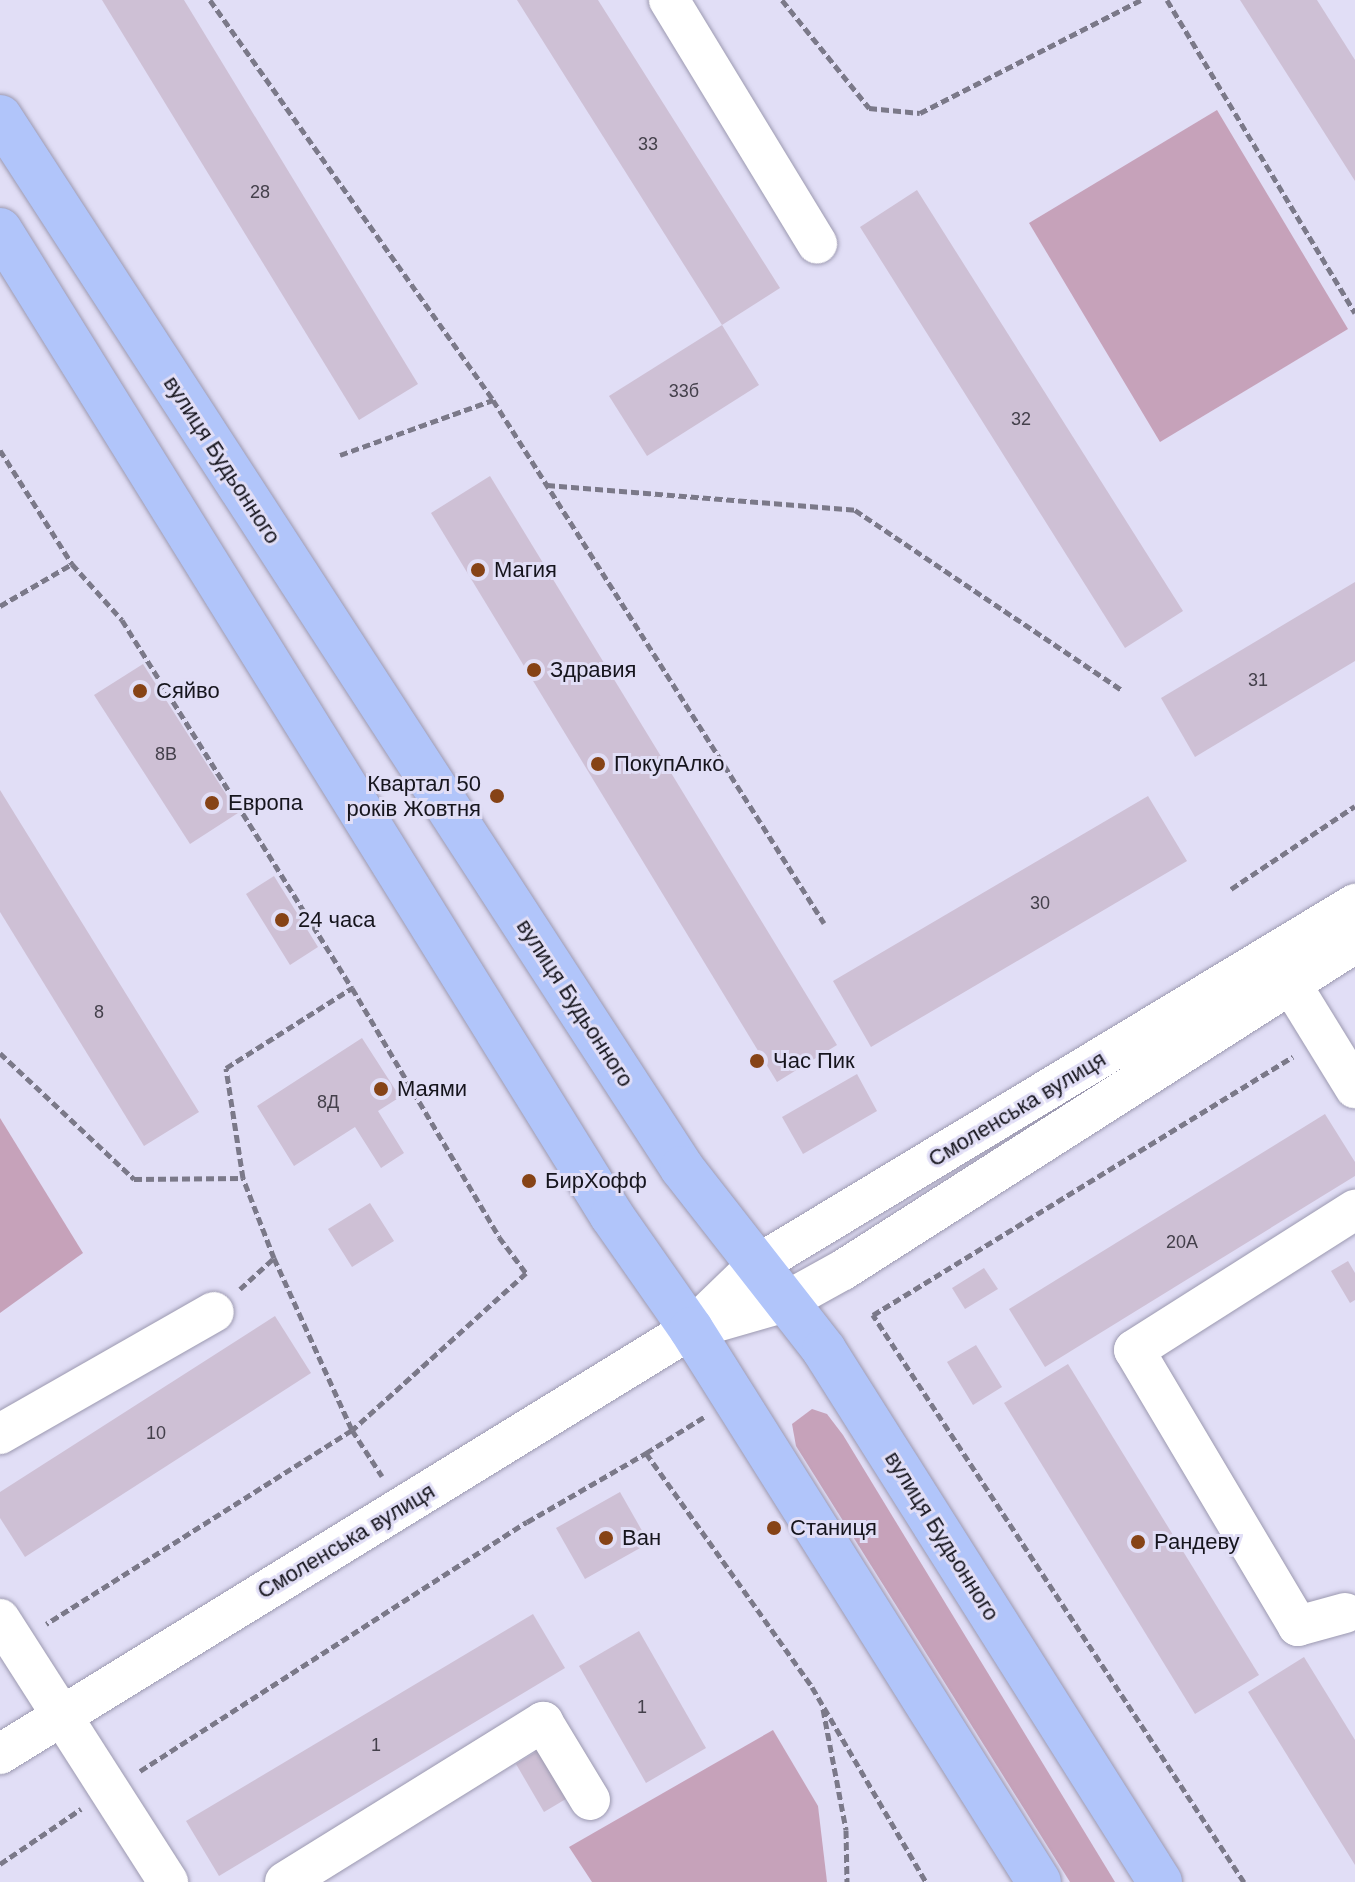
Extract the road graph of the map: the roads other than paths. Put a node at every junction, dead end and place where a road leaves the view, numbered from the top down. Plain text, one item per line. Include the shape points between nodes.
1 (669, 0) edge
2 (0, 117) edge
3 (0, 230) edge
4 (817, 243) dead end
5 (1355, 904) edge
6 (1355, 943) edge
7 (1283, 970) junction
8 (1355, 1088) edge
9 (1355, 1210) edge
10 (757, 1265) junction
11 (785, 1302) junction
12 (214, 1312) road end
13 (691, 1329) junction
14 (0, 1434) edge
15 (1352, 1617) edge
16 (5, 1639) edge
17 (60, 1713) junction
18 (0, 1754) edge
19 (590, 1800) dead end
20 (168, 1882) edge
21 (285, 1882) edge
22 (1039, 1882) edge
23 (1160, 1882) edge

1 - 4 street
2 - 10 main road, вулиця Будьонного via 682,1168
3 - 13 main road via 612,1216
5 - 7 street, Смоленська вулиця
6 - 7 street, Смоленська вулиця
7 - 8 street
7 - 10 street, Смоленська вулиця
7 - 11 street, Смоленська вулиця
9 - 15 street via 1134,1350 1298,1626
10 - 11 main road, вулиця Будьонного
10 - 13 street, Смоленська вулиця
11 - 13 street, Смоленська вулиця
11 - 23 main road, вулиця Будьонного via 824,1350
12 - 14 street
13 - 17 street, Смоленська вулиця
13 - 22 main road
16 - 17 street
17 - 18 street, Смоленська вулиця
17 - 20 street
19 - 21 street via 543,1722

